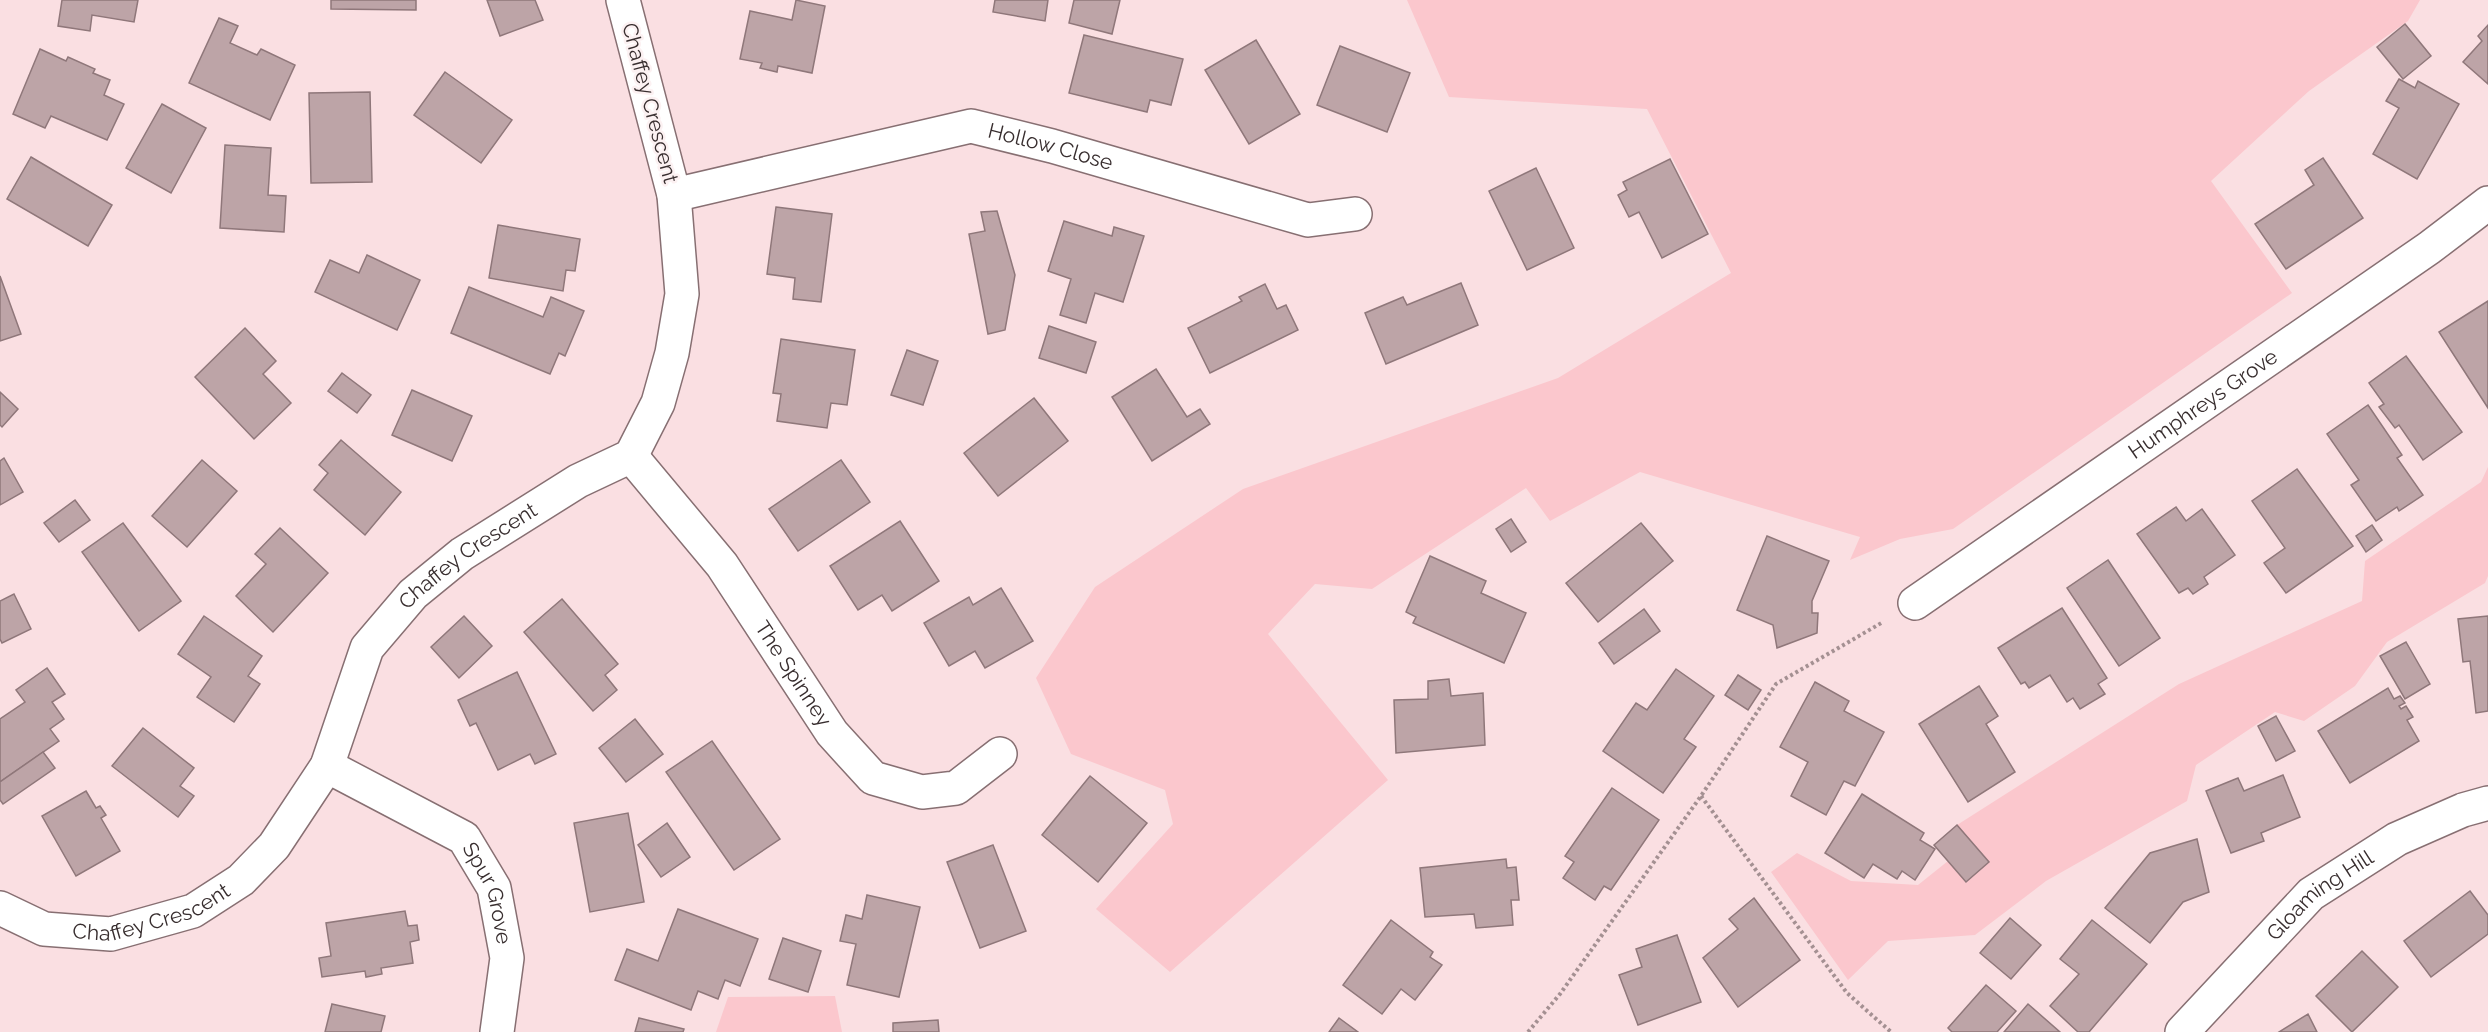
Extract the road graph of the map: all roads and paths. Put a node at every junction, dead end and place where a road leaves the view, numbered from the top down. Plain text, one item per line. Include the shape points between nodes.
1 (623, 0) edge
2 (674, 195) junction
3 (2488, 203) edge
4 (1355, 214) dead end
5 (631, 456) junction
6 (1915, 603) joint
7 (1000, 754) dead end
8 (327, 766) junction
9 (1701, 796) junction
10 (2488, 803) edge
11 (0, 908) edge
12 (497, 1032) edge
13 (1528, 1032) edge
14 (1891, 1032) edge
15 (2182, 1032) edge

1 - 2 street, Chaffey Crescent
2 - 4 street, Hollow Close via 971,126 1308,220
2 - 5 street, Chaffey Crescent via 682,294 658,403
3 - 6 street, Humphreys Grove via 2429,248
5 - 7 street, The Spinney via 722,565 832,733 873,778 922,792 956,788
5 - 8 street, Chaffey Crescent via 579,481 472,548 413,594 367,648
6 - 9 path via 1776,684
8 - 11 street, Chaffey Crescent via 274,846 241,880 193,911 111,934 44,929
8 - 12 street, Spur Grove via 464,838 494,888 507,958
9 - 13 path via 1560,994
9 - 14 path via 1847,993
10 - 15 street, Gloaming Hill via 2397,839 2312,894

